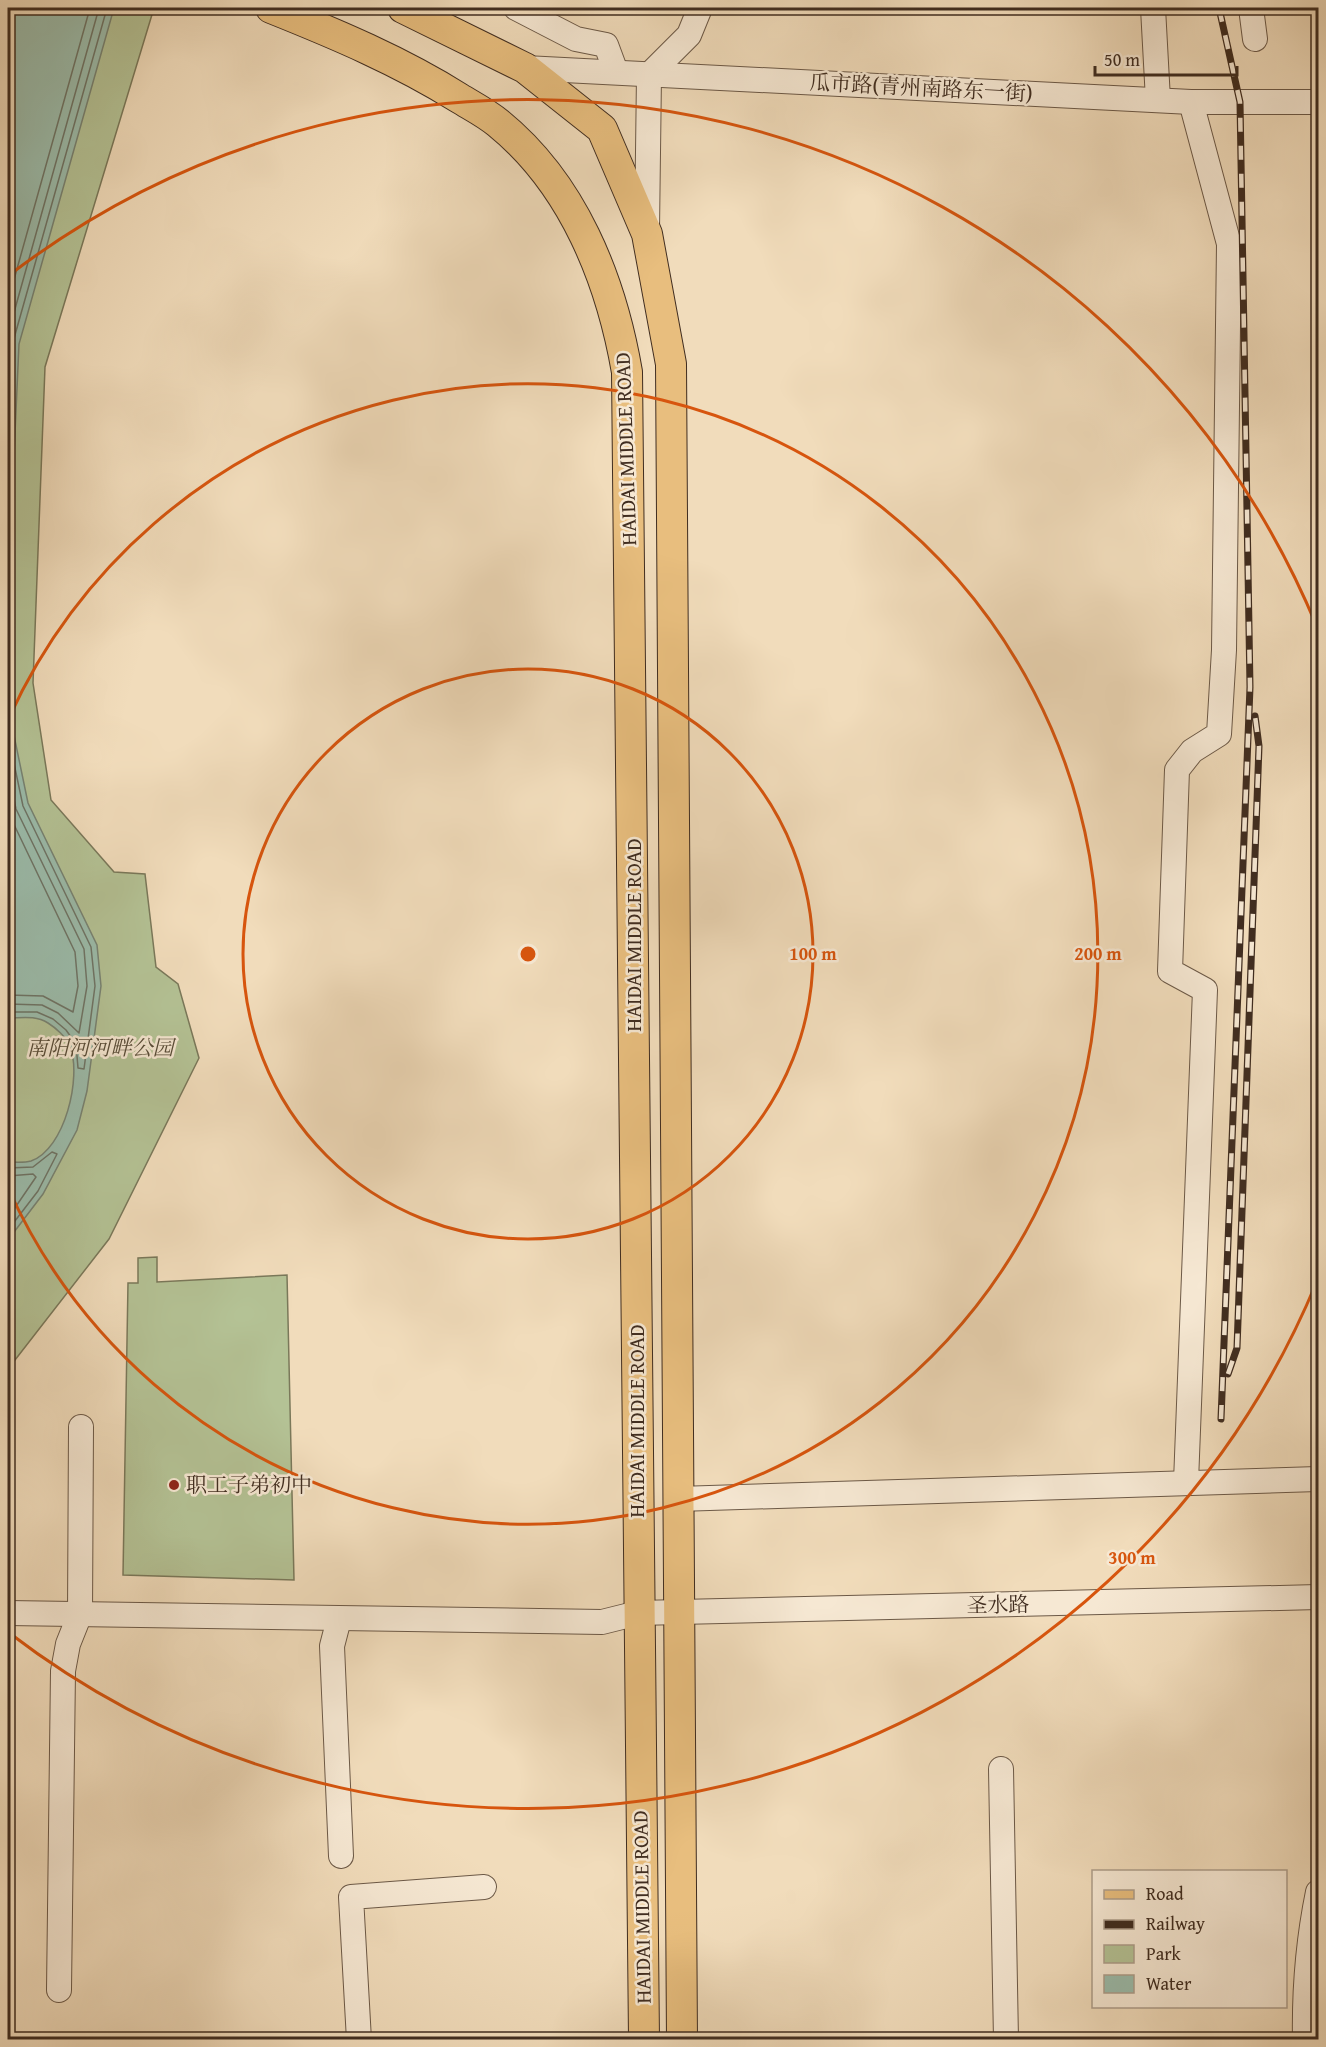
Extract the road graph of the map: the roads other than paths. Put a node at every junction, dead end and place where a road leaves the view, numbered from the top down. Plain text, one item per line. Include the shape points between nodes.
1 (271, 8) edge
2 (403, 8) edge
3 (516, 8) edge
4 (700, 8) edge
5 (1154, 8) edge
6 (1251, 8) edge
7 (1255, 39) dead end
8 (525, 68) junction
9 (616, 72) junction
10 (649, 75) junction
11 (1158, 100) junction
12 (1191, 102) junction
13 (1318, 102) edge
14 (647, 234) junction
15 (81, 1427) dead end
16 (1318, 1479) edge
17 (1186, 1482) junction
18 (678, 1499) junction
19 (1318, 1597) edge
20 (8, 1613) edge
21 (638, 1613) junction
22 (678, 1613) junction
23 (80, 1614) junction
24 (339, 1618) junction
25 (1001, 1769) dead end
26 (341, 1856) dead end
27 (484, 1887) dead end
28 (1318, 1892) edge
29 (58, 1990) dead end
30 (359, 2040) edge
31 (644, 2040) edge
32 (682, 2040) edge
33 (1006, 2040) edge
34 (1305, 2040) edge

1 - 21 main road, HAIDAI MIDDLE ROAD via 349,39 432,81 497,123 537,163 584,234 604,277 623,348 627,372 634,811
2 - 8 main road, HAIDAI MIDDLE ROAD
3 - 9 street via 576,39 606,45
4 - 10 street via 689,35
5 - 11 street
6 - 7 street
8 - 9 street, 瓜市路(青州南路东一街)
8 - 14 main road, HAIDAI MIDDLE ROAD via 602,129
9 - 10 street, 瓜市路(青州南路东一街)
10 - 11 street, 瓜市路(青州南路东一街)
10 - 14 street
11 - 12 street, 瓜市路(青州南路东一街)
12 - 13 street, 瓜市路(青州南路东一街)
12 - 17 street via 1229,244 1230,337 1219,734 1192,751 1177,770 1170,971 1205,990
14 - 18 main road, HAIDAI MIDDLE ROAD via 671,364
15 - 23 street
16 - 17 street
17 - 18 street
18 - 22 main road, HAIDAI MIDDLE ROAD
19 - 22 street, 圣水路
20 - 23 street, 圣水路
21 - 22 street, 圣水路
21 - 24 street, 圣水路 via 602,1623
21 - 31 main road, HAIDAI MIDDLE ROAD
22 - 32 main road, HAIDAI MIDDLE ROAD
23 - 24 street, 圣水路
23 - 29 street via 63,1671
24 - 26 street via 332,1646
25 - 33 street
27 - 30 street via 351,1897
28 - 34 street via 1304,1992

